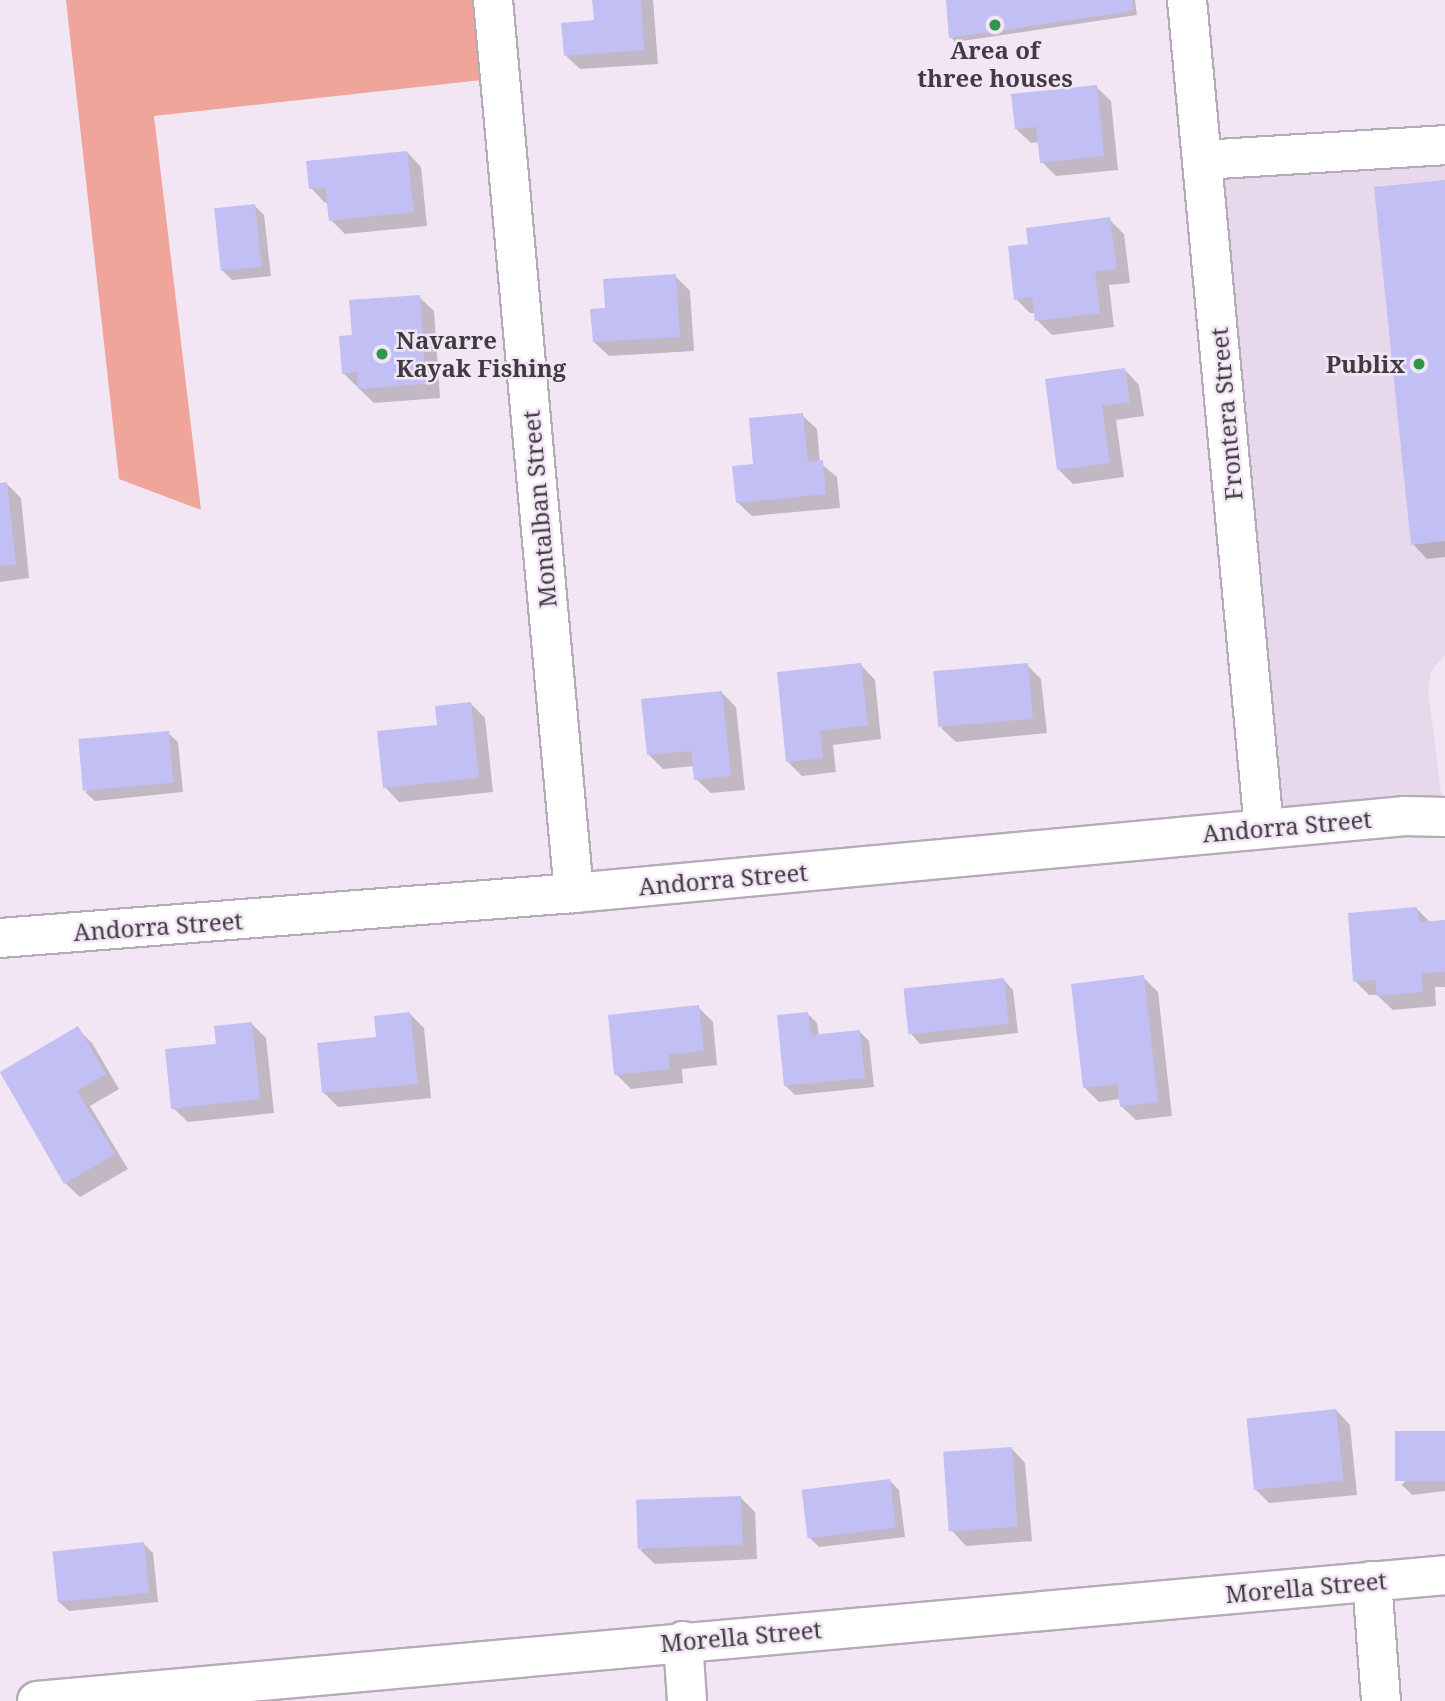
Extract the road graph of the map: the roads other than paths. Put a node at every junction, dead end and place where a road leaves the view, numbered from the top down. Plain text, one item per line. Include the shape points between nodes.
1 (494, 0) edge
2 (1188, 0) edge
3 (1445, 145) edge
4 (1202, 160) junction
5 (1445, 817) edge
6 (1264, 828) junction
7 (574, 893) junction
8 (0, 938) edge
9 (1445, 1575) edge
10 (1372, 1581) junction
11 (683, 1641) junction
12 (37, 1701) edge
13 (687, 1701) edge
14 (1381, 1701) edge

1 - 7 street, Montalban Street
2 - 4 street, Frontera Street
3 - 4 street
4 - 6 street, Frontera Street
5 - 6 street, Andorra Street
6 - 7 street, Andorra Street
7 - 8 street, Andorra Street
9 - 10 street, Morella Street
10 - 11 street, Morella Street
10 - 14 street
11 - 12 street, Morella Street
11 - 13 street

